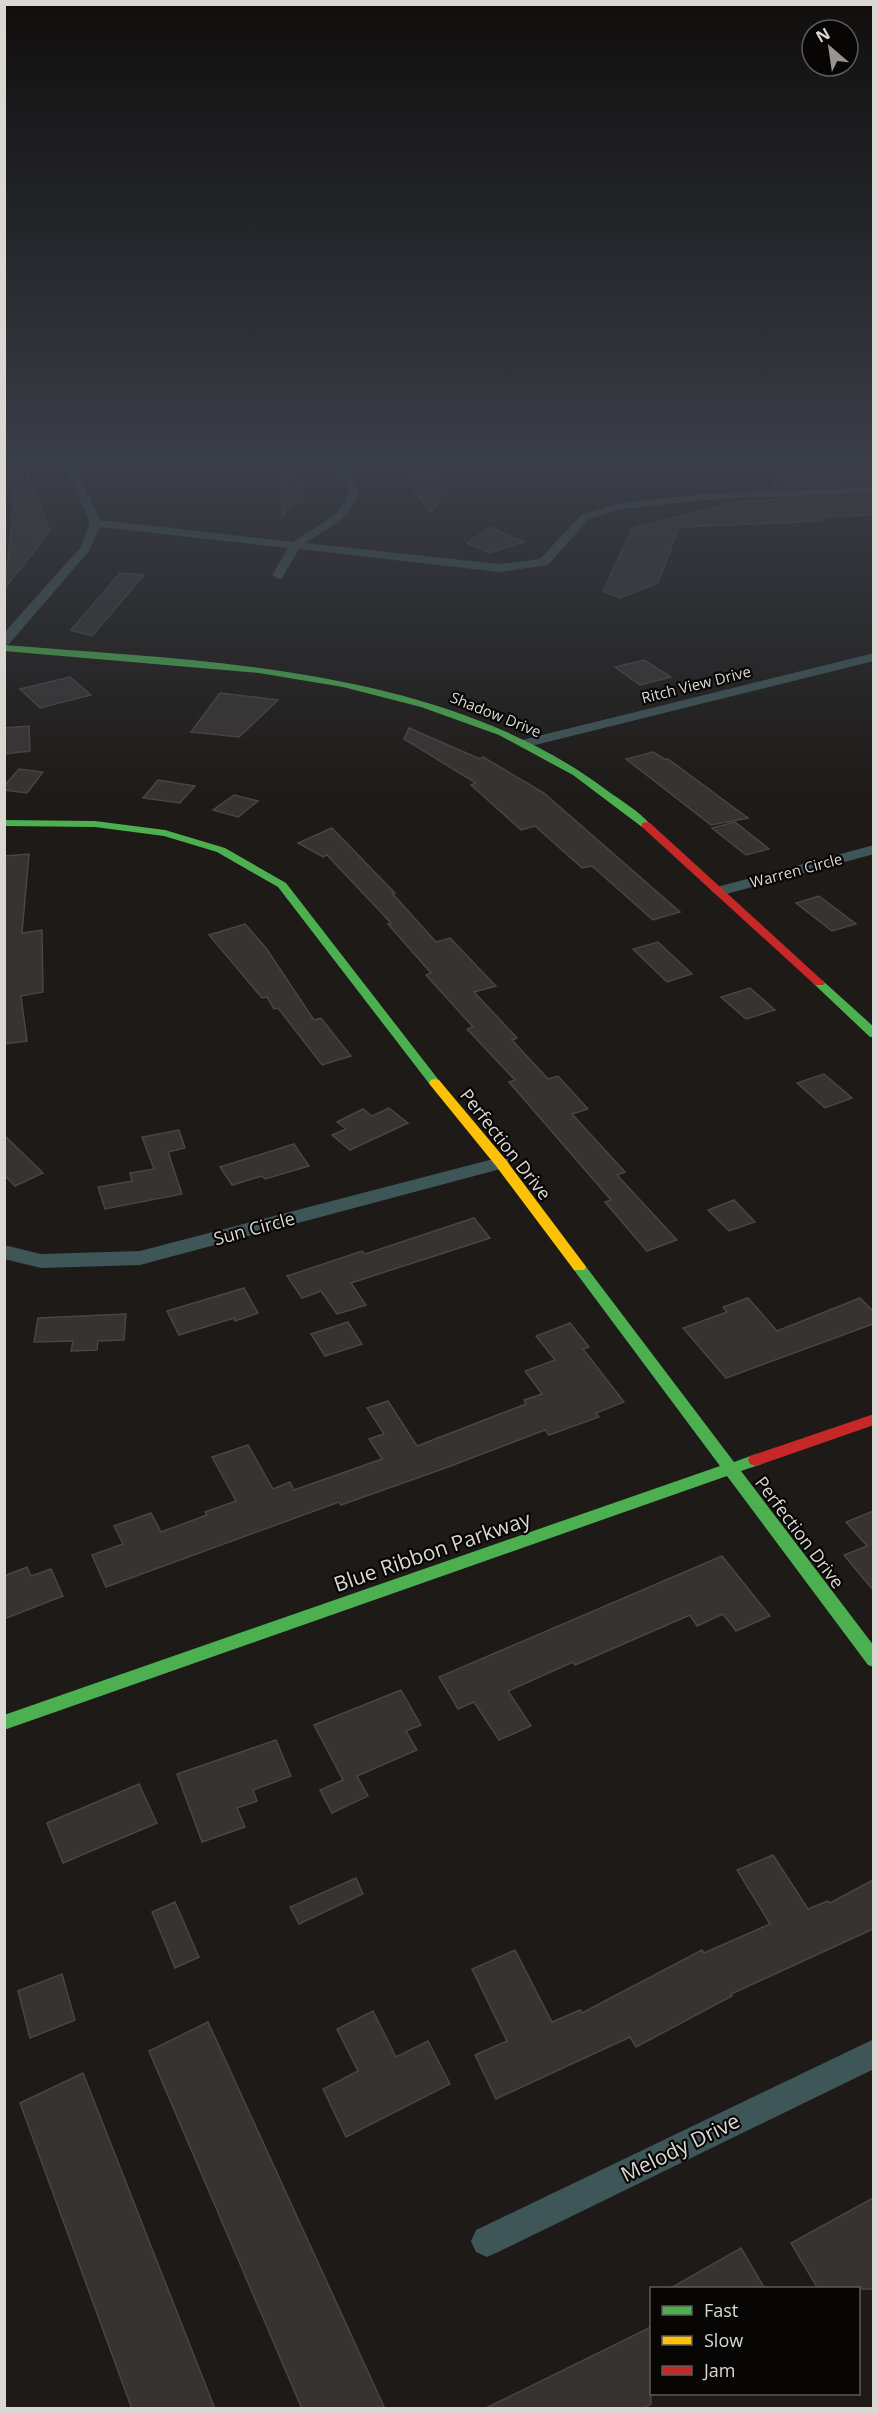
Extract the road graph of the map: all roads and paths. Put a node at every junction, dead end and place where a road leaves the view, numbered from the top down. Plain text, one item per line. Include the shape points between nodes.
1 (62, 576) edge
2 (4, 641) edge
3 (4, 648) edge
4 (873, 657) edge
5 (527, 743) junction
6 (4, 823) edge
7 (873, 849) edge
8 (719, 891) junction
9 (873, 1034) edge
10 (501, 1163) junction
11 (4, 1252) edge
12 (873, 1419) edge
13 (730, 1469) junction
14 (873, 1660) edge
15 (4, 1723) edge
16 (873, 2053) edge
17 (487, 2241) dead end

1 - 2 street
3 - 5 street, Shadow Drive via 333,682 422,702
4 - 5 street, Ritch View Drive
5 - 8 street, Shadow Drive via 570,766 640,819
6 - 10 street, Perfection Drive via 95,824 165,834 221,850 282,885 412,1056
7 - 8 street, Warren Circle
8 - 9 street, Shadow Drive
10 - 11 street, Sun Circle via 140,1258 41,1261
10 - 13 street, Perfection Drive
12 - 13 street, Blue Ribbon Parkway
13 - 14 street, Perfection Drive
13 - 15 street, Blue Ribbon Parkway
16 - 17 street, Melody Drive

